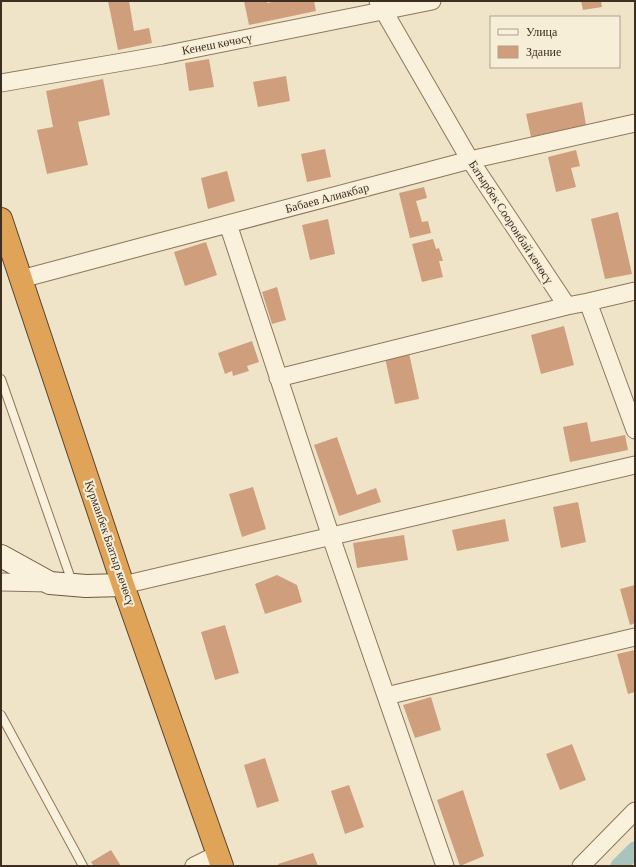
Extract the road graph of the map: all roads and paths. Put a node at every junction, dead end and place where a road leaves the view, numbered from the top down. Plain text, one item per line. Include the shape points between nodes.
1 (432, 1) edge
2 (381, 6) edge
3 (1, 83) edge
4 (635, 123) edge
5 (470, 160) junction
6 (1, 219) edge
7 (228, 224) junction
8 (21, 279) junction
9 (635, 291) edge
10 (588, 302) junction
11 (566, 306) junction
12 (278, 378) junction
13 (1, 379) edge
14 (635, 430) edge
15 (635, 465) edge
16 (331, 536) junction
17 (1, 556) edge
18 (1, 582) edge
19 (50, 583) junction
20 (73, 585) junction
21 (123, 585) junction
22 (635, 637) edge
23 (386, 696) junction
24 (1, 715) edge
25 (635, 811) edge
26 (220, 860) edge
27 (83, 866) edge
28 (194, 866) edge
29 (445, 866) edge
30 (581, 866) edge

1 - 2 street, Кенеш көчөсү
2 - 3 street, Кенеш көчөсү via 163,55
2 - 5 street, Батырбек Сооронбай көчөсү
4 - 5 street, Бабаев Алиакбар
5 - 7 street, Бабаев Алиакбар
5 - 11 street, Батырбек Сооронбай көчөсү
6 - 8 highway, Курманбек Баатыр көчөсү
7 - 8 street, Бабаев Алиакбар
7 - 12 street
8 - 21 highway, Курманбек Баатыр көчөсү
9 - 10 street
10 - 11 street
10 - 14 street
11 - 12 street
12 - 16 street
13 - 20 lane
15 - 16 street
16 - 21 street
16 - 23 street
17 - 19 main road
18 - 19 street
19 - 20 main road
20 - 21 main road
21 - 26 highway, Курманбек Баатыр көчөсү
22 - 23 street
23 - 29 street
24 - 27 lane
25 - 30 street
26 - 28 street

